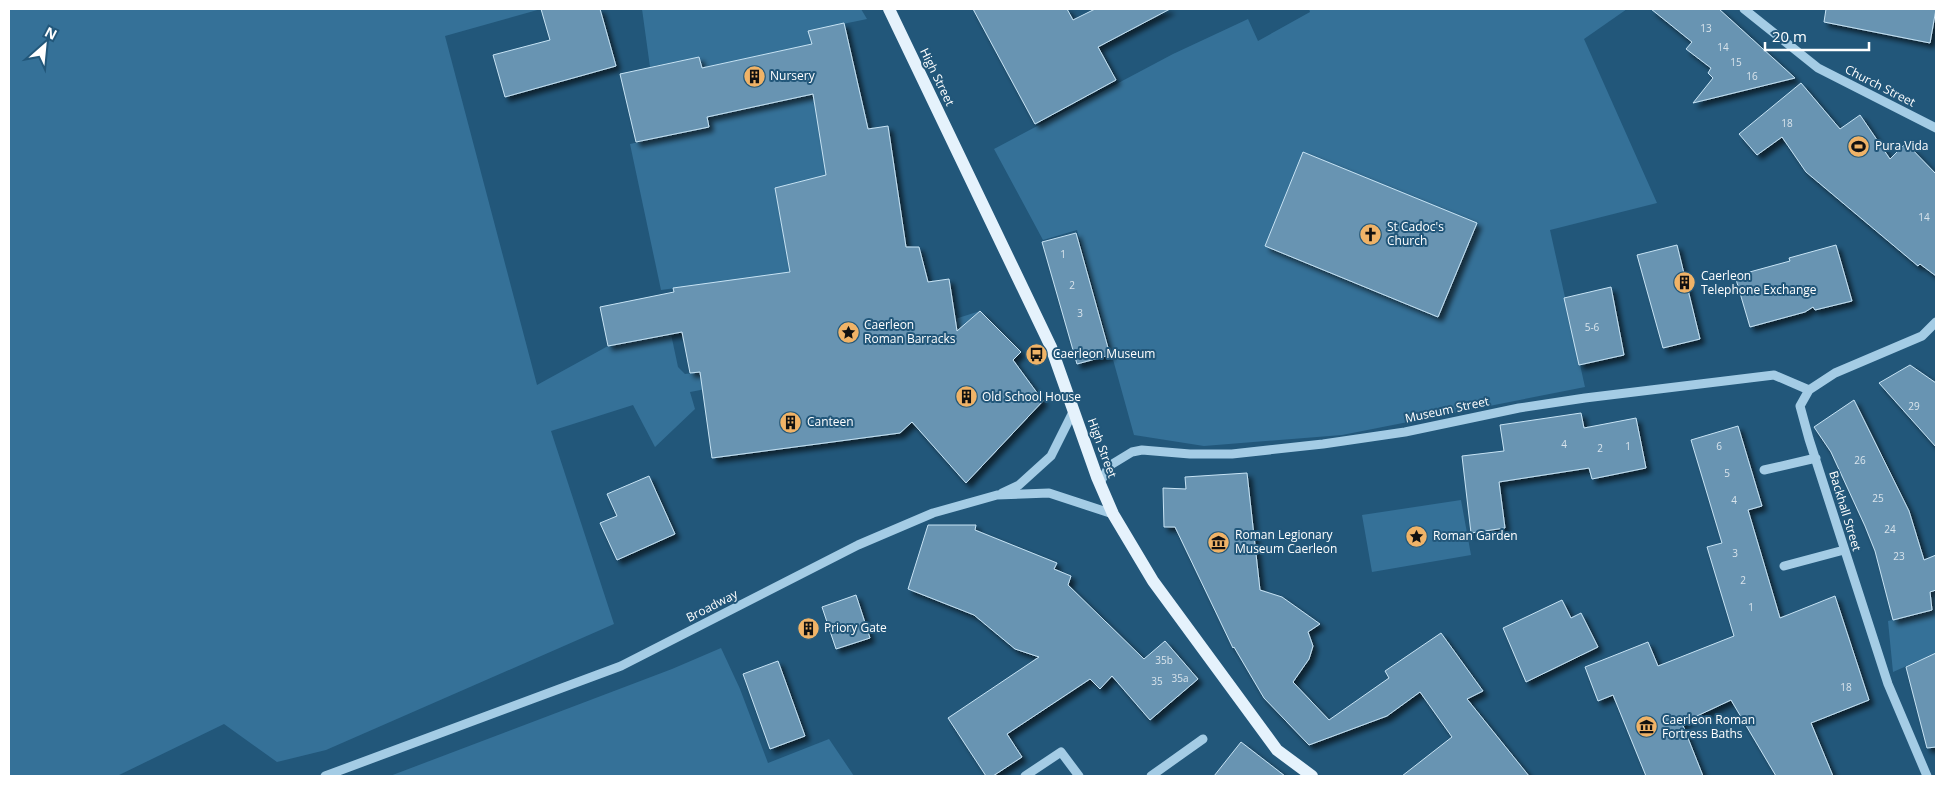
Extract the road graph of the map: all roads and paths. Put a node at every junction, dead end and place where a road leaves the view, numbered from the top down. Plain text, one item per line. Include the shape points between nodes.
1 (889, 9) edge
2 (1744, 9) edge
3 (1936, 128) edge
4 (1936, 322) edge
5 (1809, 390) junction
6 (1074, 410) junction
7 (1816, 458) junction
8 (1764, 470) dead end
9 (1100, 483) junction
10 (997, 495) junction
11 (1113, 514) junction
12 (1844, 550) junction
13 (1784, 566) dead end
14 (1203, 739) dead end
15 (325, 776) edge
16 (1025, 776) edge
17 (1079, 776) edge
18 (1151, 776) edge
19 (1312, 776) edge
20 (1927, 776) edge

1 - 6 main road, High Street via 1051,347
2 - 3 street, Church Street via 1818,68
4 - 5 street via 1922,336 1835,373
5 - 7 street, Backhall Street via 1800,406
5 - 9 street, Museum Street via 1774,374 1528,407 1405,432 1323,444 1232,454 1142,450 1132,452 1109,466
6 - 9 main road, High Street
6 - 10 street via 1051,456 1019,485
7 - 8 street
7 - 12 street, Backhall Street
9 - 11 main road, High Street
10 - 11 street, Broadway via 1049,492
10 - 15 street, Broadway via 933,513 858,546 621,666
11 - 19 main road, High Street via 1153,581 1277,750
12 - 13 street
12 - 20 street, Backhall Street via 1888,684
14 - 18 street
16 - 17 street via 1061,752

